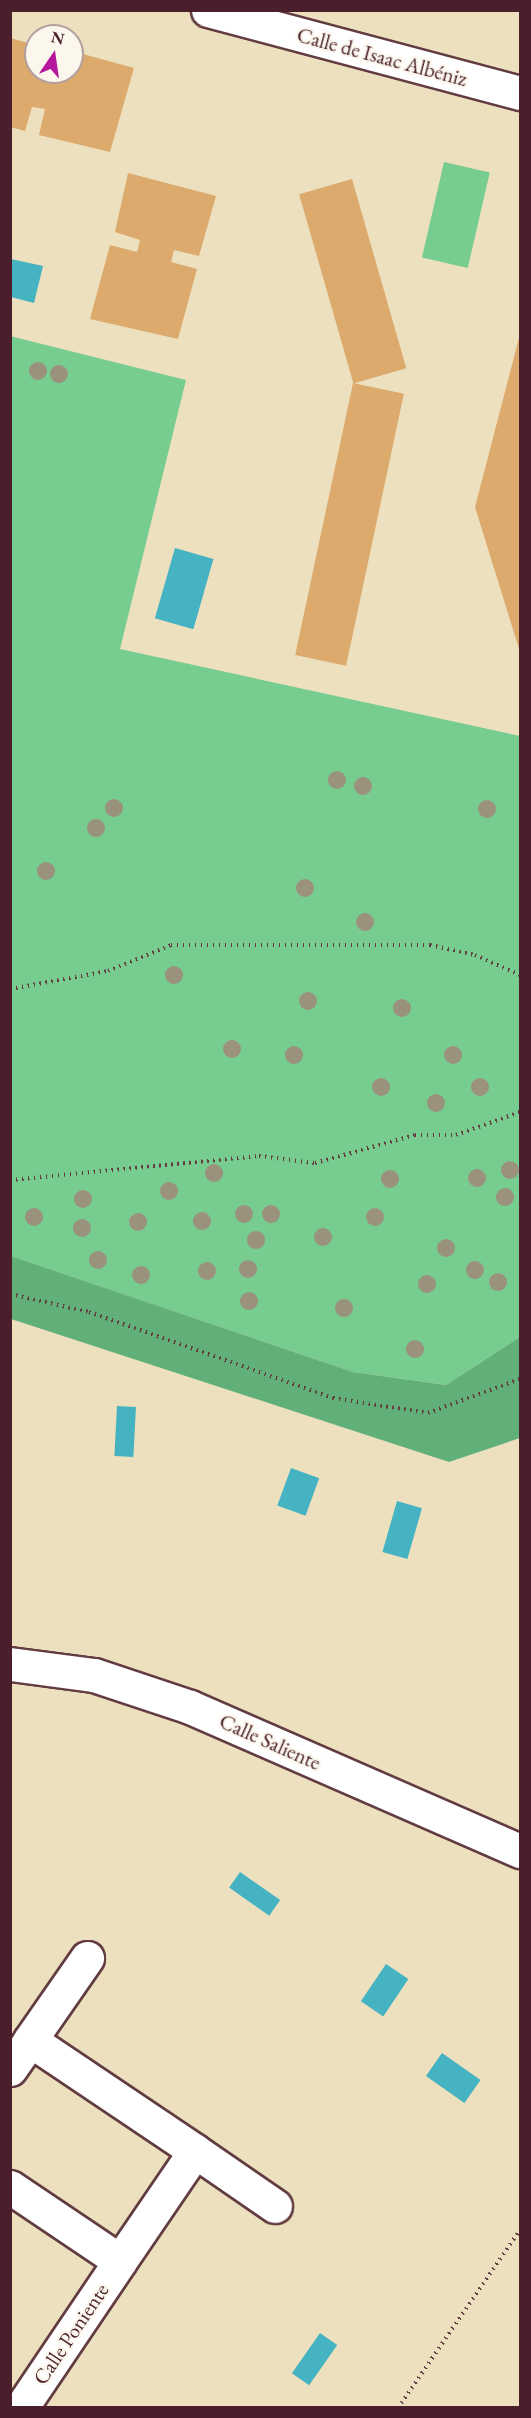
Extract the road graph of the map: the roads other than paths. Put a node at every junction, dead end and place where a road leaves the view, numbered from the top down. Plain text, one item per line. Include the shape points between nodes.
1 (208, 10) edge
2 (520, 93) edge
3 (10, 1664) edge
4 (520, 1851) edge
5 (87, 1958) dead end
6 (30, 2040) junction
7 (10, 2069) edge
8 (195, 2151) junction
9 (10, 2187) edge
10 (275, 2205) dead end
11 (120, 2261) junction
12 (21, 2408) edge

1 - 2 street, Calle de Isaac Albéniz
3 - 4 street, Calle Saliente via 94,1675 190,1707
5 - 6 street
6 - 7 street
6 - 8 street
8 - 10 street
8 - 11 street, Calle Poniente
9 - 11 street
11 - 12 street, Calle Poniente

